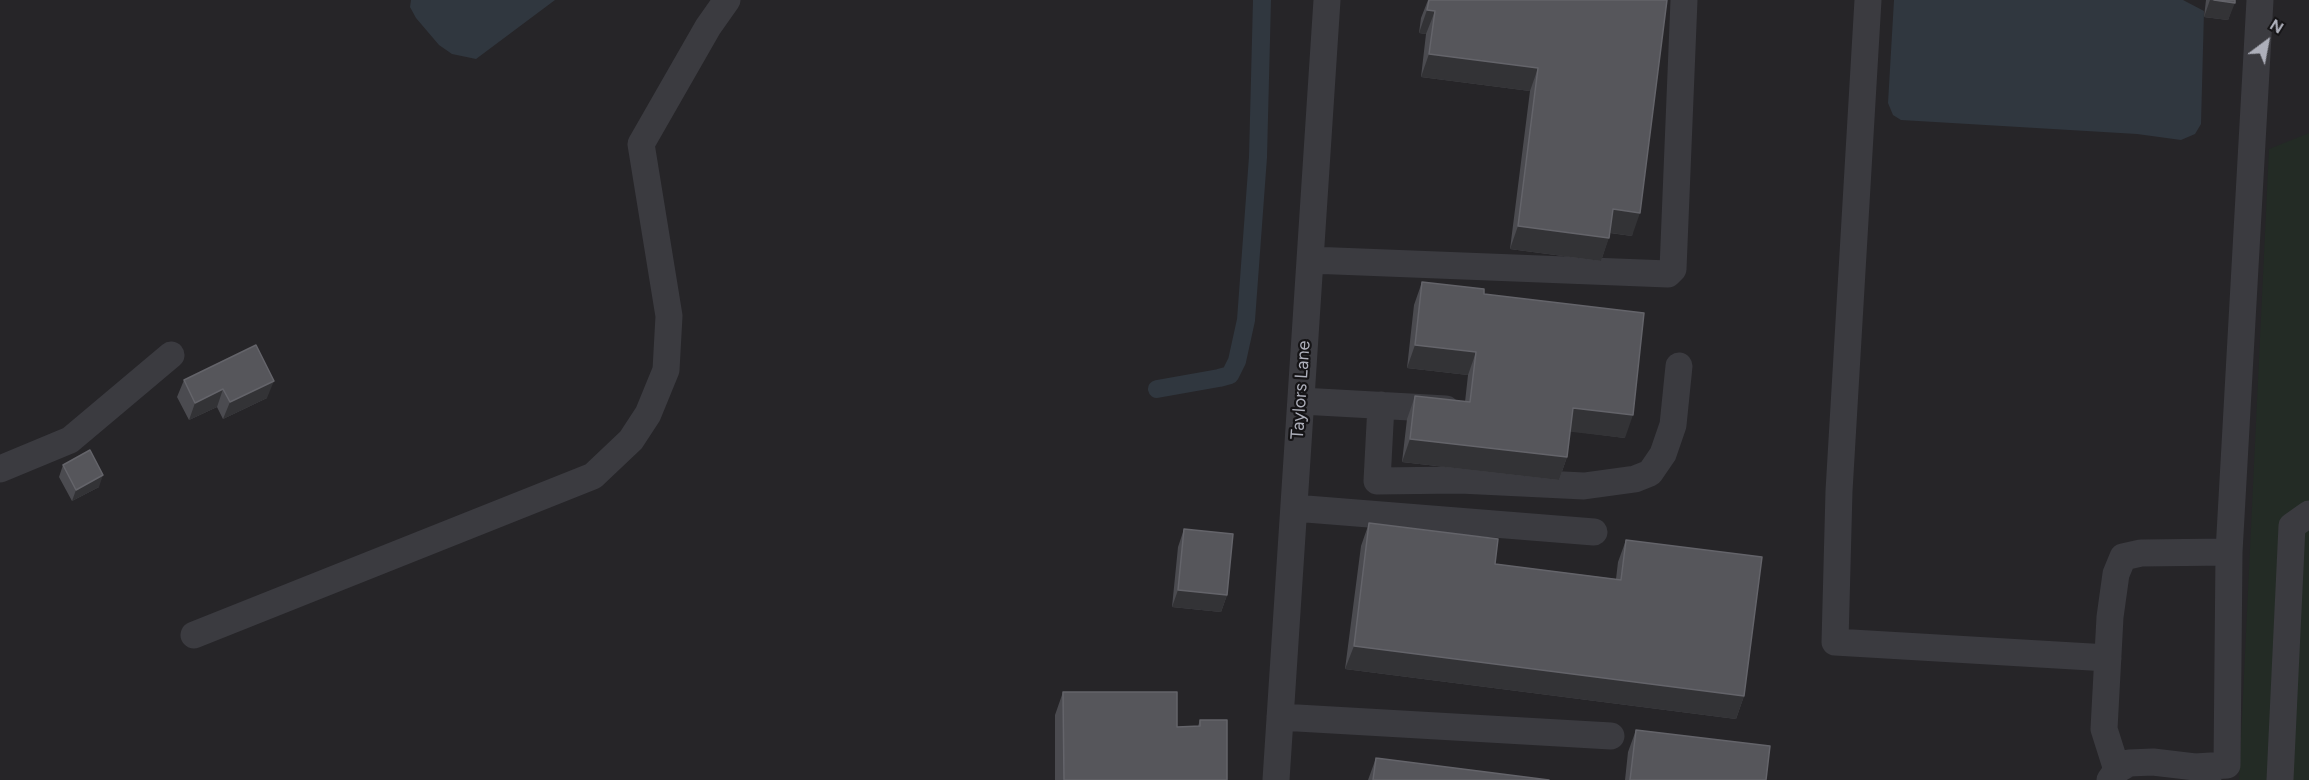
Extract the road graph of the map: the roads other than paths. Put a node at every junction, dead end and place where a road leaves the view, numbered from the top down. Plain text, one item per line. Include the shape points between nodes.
1 (727, 0) edge
2 (1327, 0) edge
3 (1684, 0) edge
4 (1868, 0) edge
5 (2260, 0) edge
6 (1310, 260) junction
7 (171, 355) dead end
8 (1679, 366) dead end
9 (1301, 401) junction
10 (1381, 405) junction
11 (1450, 409) edge
12 (0, 469) edge
13 (1294, 508) junction
14 (2309, 514) edge
15 (1594, 532) dead end
16 (2229, 552) junction
17 (194, 635) dead end
18 (2108, 658) junction
19 (1280, 717) junction
20 (1611, 736) dead end
21 (2203, 773) edge
22 (2114, 775) edge
23 (1276, 780) edge
24 (2280, 780) edge

1 - 17 street via 641,144 669,316 666,370 648,414 631,440 593,476
2 - 6 street, Taylors Lane
3 - 6 street via 1673,269 1668,274
4 - 18 street via 1834,642
5 - 16 street
6 - 9 street, Taylors Lane
7 - 12 street via 70,440
8 - 10 street via 1673,425 1663,454 1650,473 1584,486 1460,480 1377,481
9 - 10 street
9 - 13 street, Taylors Lane
10 - 11 street
13 - 15 street
13 - 19 street, Taylors Lane
14 - 24 street via 2292,526
16 - 18 street via 2123,556 2116,574
16 - 21 street via 2227,765
18 - 22 street via 2104,729
19 - 20 street
19 - 23 street, Taylors Lane
21 - 22 street via 2153,762 2129,763

